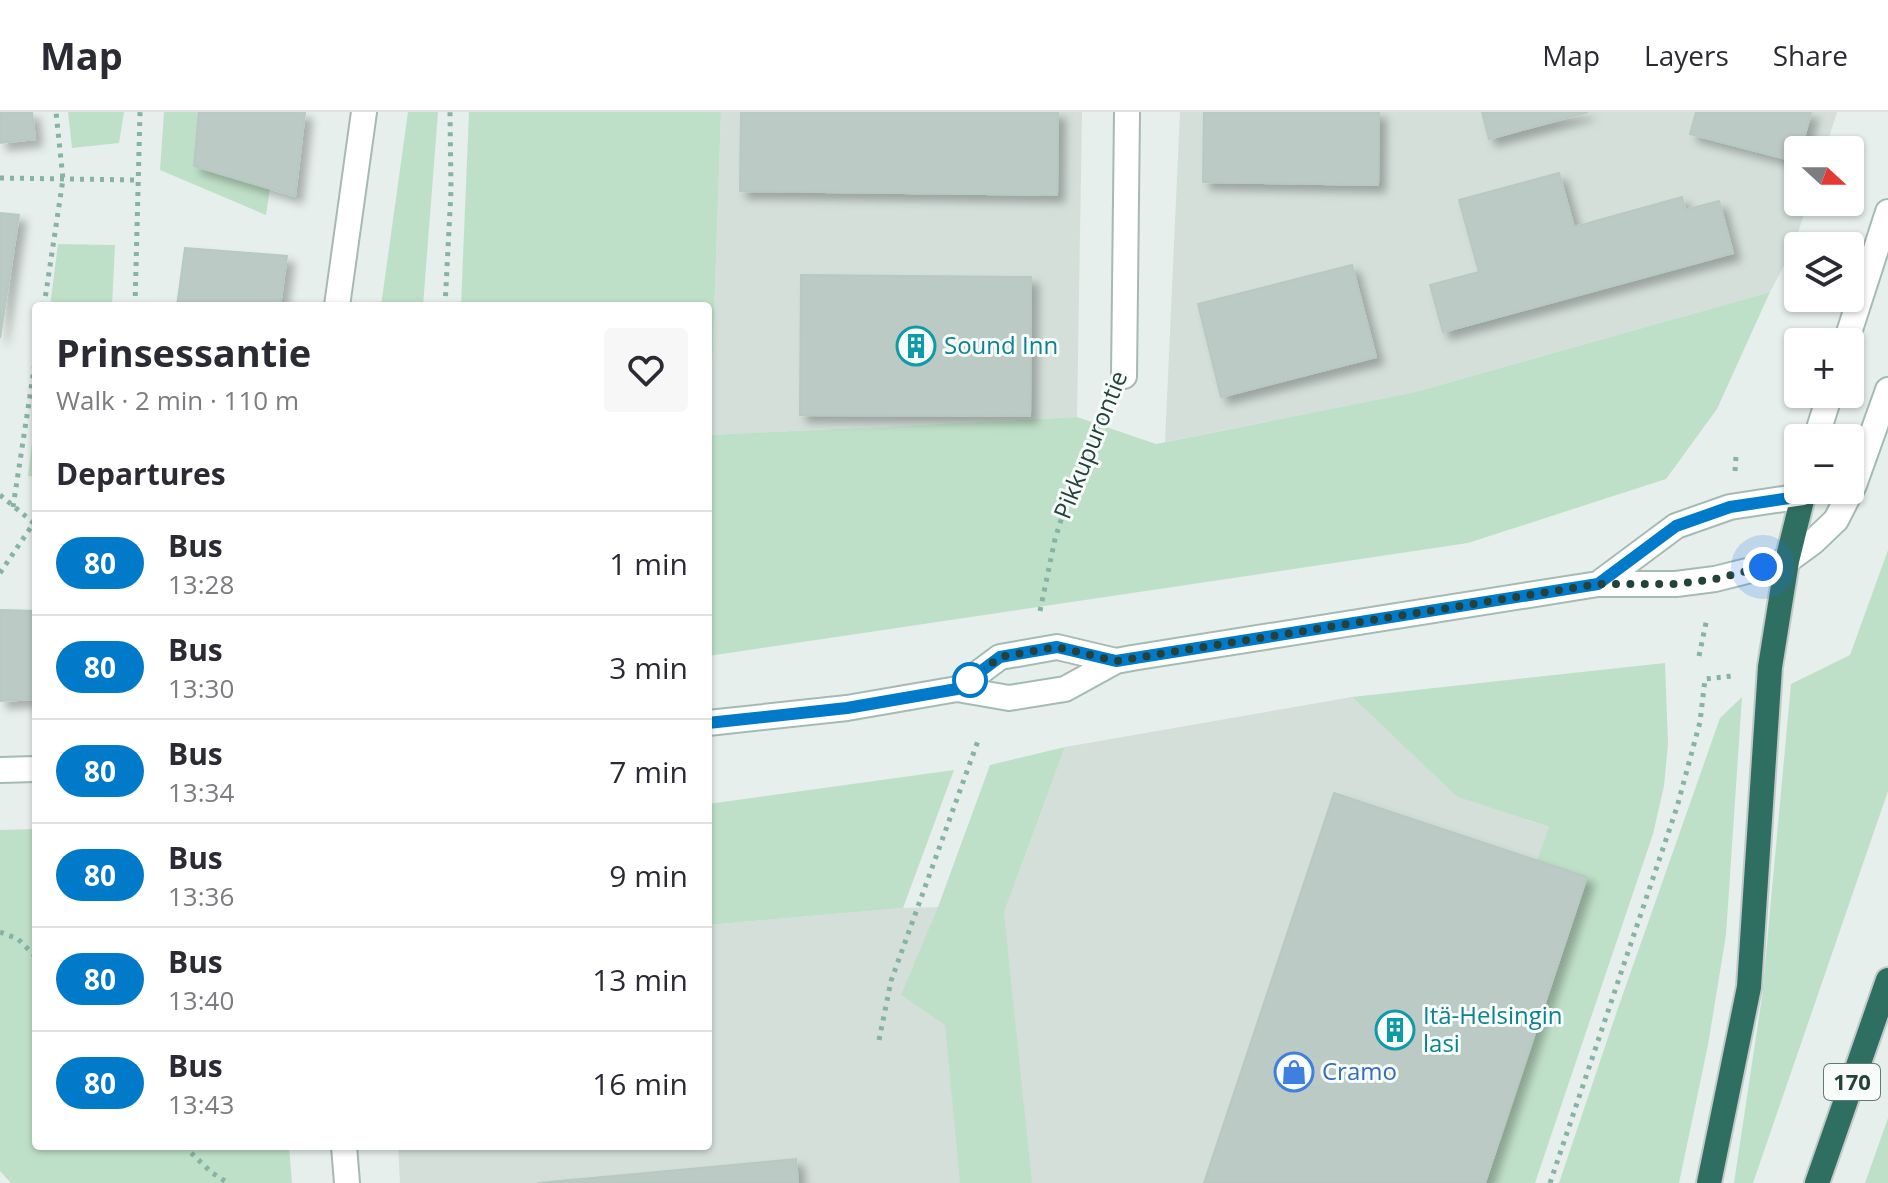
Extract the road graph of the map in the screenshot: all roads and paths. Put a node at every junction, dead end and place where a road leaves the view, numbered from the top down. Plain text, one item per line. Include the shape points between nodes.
1 (56, 112) edge
2 (140, 112) edge
3 (364, 112) edge
4 (450, 112) edge
5 (1127, 112) edge
6 (0, 178) edge
7 (63, 179) junction
8 (138, 180) junction
9 (1888, 212) edge
10 (45, 302) edge
11 (135, 302) edge
12 (338, 302) edge
13 (445, 302) edge
14 (1851, 328) edge
15 (1124, 376) joint
16 (32, 382) edge
17 (1888, 390) edge
18 (0, 495) edge
19 (1784, 497) edge
20 (1800, 504) edge
21 (13, 507) junction
22 (32, 522) edge
23 (32, 528) edge
24 (1787, 561) junction
25 (0, 573) edge
26 (1598, 584) junction
27 (1035, 620) dead end
28 (1116, 661) junction
29 (1737, 676) dead end
30 (957, 689) junction
31 (712, 723) edge
32 (979, 738) dead end
33 (32, 769) edge
34 (0, 770) edge
35 (0, 932) edge
36 (32, 953) edge
37 (1888, 980) edge
38 (879, 1040) dead end
39 (188, 1150) edge
40 (344, 1150) edge
41 (228, 1183) edge
42 (347, 1183) edge
43 (1550, 1183) edge
44 (1709, 1183) edge
45 (1817, 1183) edge

1 - 7 path
2 - 8 path
3 - 12 main road
4 - 13 path
5 - 15 main road, Pikkupurontie
6 - 7 path
7 - 8 path
7 - 10 path
8 - 11 path
9 - 14 main road
15 - 27 path, Pikkupurontie via 1077,470
16 - 21 path
17 - 24 main road via 1836,520
18 - 21 path
19 - 26 main road via 1730,507 1676,526
20 - 24 highway
21 - 22 path
23 - 25 path
24 - 26 main road via 1676,584
24 - 44 highway via 1770,667 1749,987
26 - 28 main road
28 - 30 main road via 1065,689 1009,698
28 - 30 main road via 1057,647 1011,655 1000,657
29 - 43 path via 1705,679 1700,722 1677,807
30 - 31 main road
32 - 38 path via 891,981
33 - 34 main road
35 - 36 path via 18,939
37 - 45 highway, 170
39 - 41 path
40 - 42 main road

